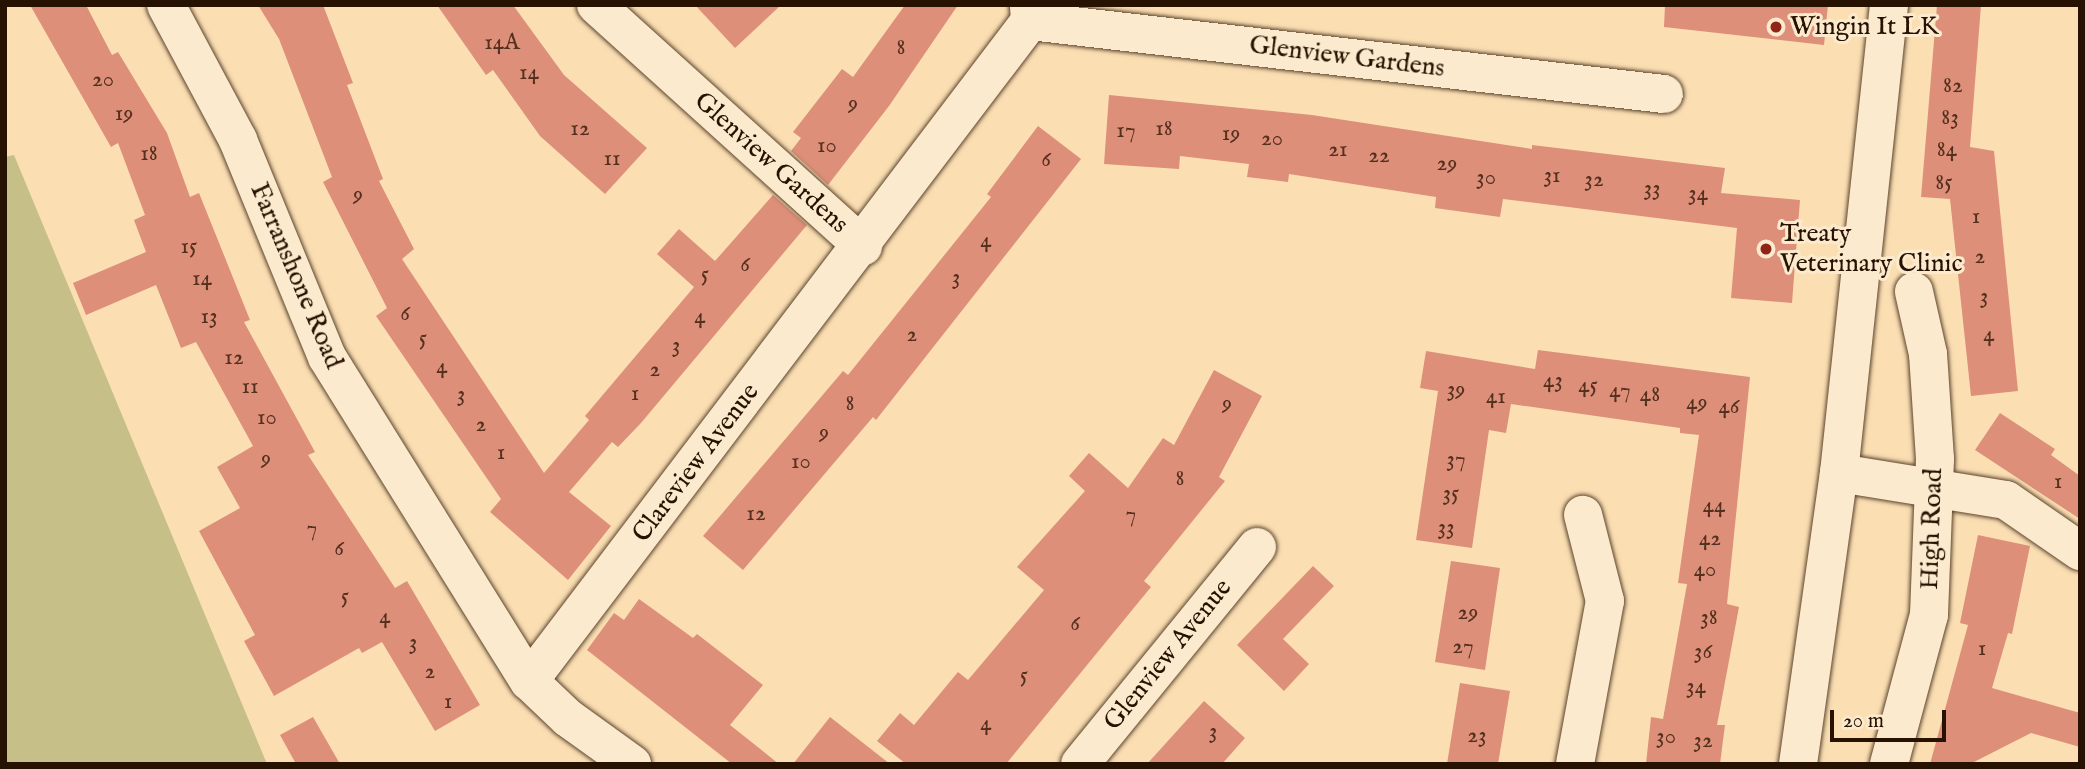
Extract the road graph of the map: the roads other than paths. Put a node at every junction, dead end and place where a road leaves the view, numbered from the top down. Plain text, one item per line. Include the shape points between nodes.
1 (166, 5) edge
2 (596, 5) edge
3 (1889, 5) edge
4 (1030, 13) edge
5 (1664, 94) dead end
6 (863, 246) junction
7 (1914, 292) dead end
8 (1839, 473) junction
9 (1933, 486) junction
10 (1583, 515) dead end
11 (1257, 547) dead end
12 (2080, 551) edge
13 (529, 681) junction
14 (632, 764) edge
15 (1080, 764) edge
16 (1575, 764) edge
17 (1798, 764) edge
18 (1889, 764) edge

1 - 13 street, Farranshone Road via 238,140 327,357
2 - 6 street, Glenview Gardens
3 - 8 street
4 - 5 street, Glenview Gardens
4 - 6 street, Glenview Gardens
6 - 13 street, Clareview Avenue
7 - 9 street, High Road via 1928,354
8 - 9 street
8 - 17 street
9 - 12 street via 2006,500
9 - 18 street, High Road via 1929,615
10 - 16 street via 1605,601
11 - 15 street, Glenview Avenue
13 - 14 street, Farranshone Road via 568,718

